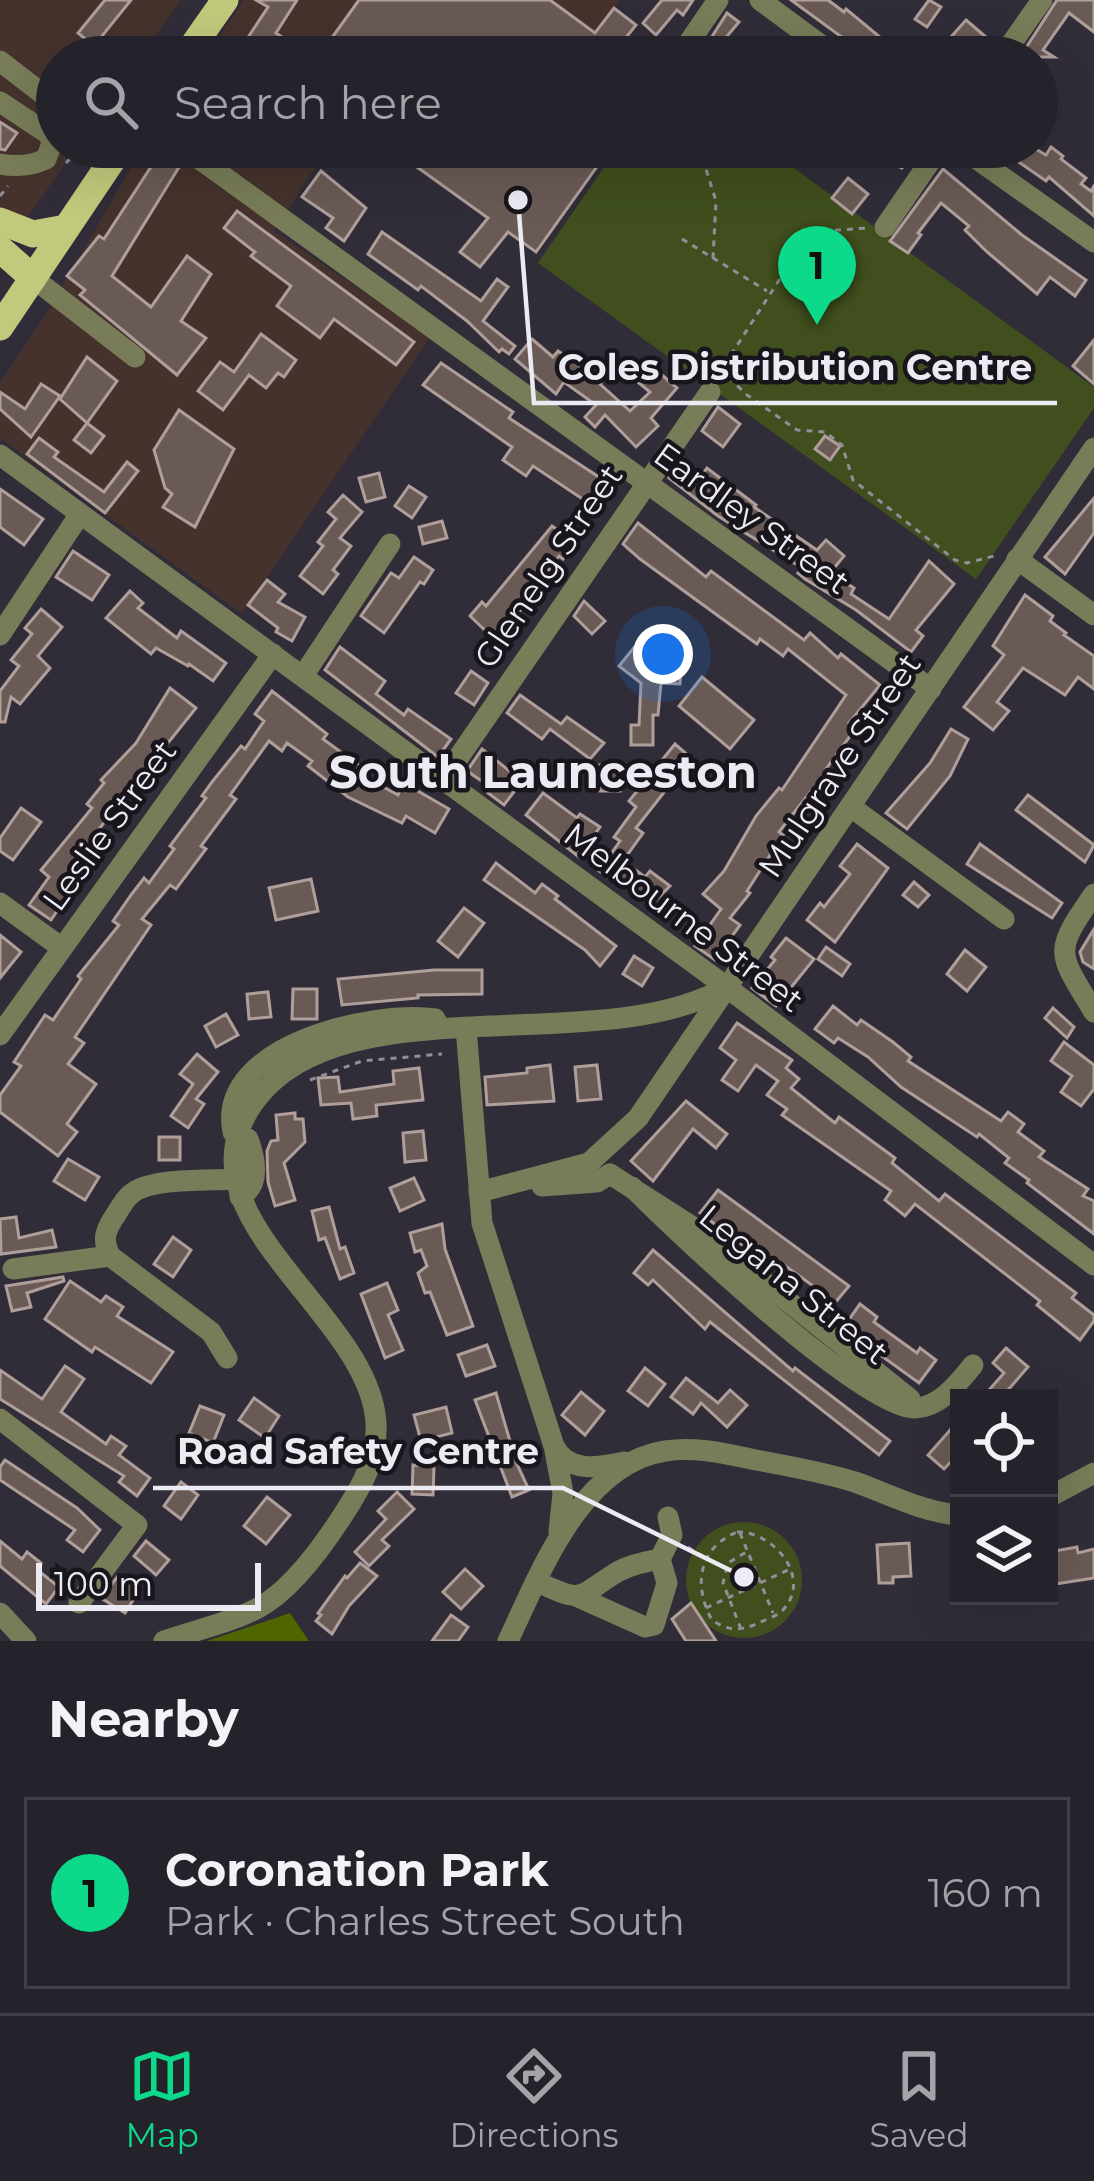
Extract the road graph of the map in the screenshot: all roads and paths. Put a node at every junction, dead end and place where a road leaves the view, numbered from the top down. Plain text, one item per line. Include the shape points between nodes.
1 (718, 0) edge
2 (760, 0) edge
3 (1042, 0) edge
4 (220, 2) edge
5 (198, 36) edge
6 (693, 36) edge
7 (809, 36) edge
8 (1017, 36) edge
9 (0, 61) edge
10 (36, 89) edge
11 (0, 102) edge
12 (36, 126) edge
13 (36, 163) edge
14 (0, 164) edge
15 (107, 168) edge
16 (212, 168) edge
17 (706, 168) edge
18 (924, 168) edge
19 (990, 168) edge
20 (0, 221) edge
21 (880, 226) joint
22 (66, 228) junction
23 (682, 239) dead end
24 (1094, 242) edge
25 (0, 249) edge
26 (713, 258) junction
27 (17, 284) edge
28 (770, 292) junction
29 (0, 327) edge
30 (135, 357) dead end
31 (721, 369) junction
32 (710, 392) joint
33 (1094, 448) edge
34 (0, 455) edge
35 (645, 481) junction
36 (80, 514) junction
37 (390, 544) dead end
38 (1009, 557) junction
39 (1094, 615) edge
40 (0, 635) edge
41 (273, 654) junction
42 (303, 676) junction
43 (931, 689) junction
44 (443, 780) junction
45 (851, 807) junction
46 (1094, 894) edge
47 (0, 903) edge
48 (1004, 919) dead end
49 (62, 948) junction
50 (726, 987) junction
51 (1094, 1012) edge
52 (466, 1028) junction
53 (0, 1035) edge
54 (442, 1054) dead end
55 (296, 1086) dead end
56 (604, 1166) junction
57 (238, 1188) junction
58 (479, 1192) junction
59 (110, 1256) junction
60 (1094, 1265) edge
61 (13, 1268) dead end
62 (227, 1358) dead end
63 (973, 1365) dead end
64 (0, 1419) edge
65 (554, 1446) junction
66 (640, 1457) junction
67 (1094, 1473) edge
68 (1058, 1492) edge
69 (950, 1514) edge
70 (670, 1526) joint
71 (740, 1532) junction
72 (748, 1551) junction
73 (551, 1556) junction
74 (660, 1559) junction
75 (706, 1559) junction
76 (790, 1570) junction
77 (537, 1582) junction
78 (761, 1583) junction
79 (578, 1597) junction
80 (728, 1598) junction
81 (79, 1603) dead end
82 (706, 1607) junction
83 (0, 1613) edge
84 (775, 1616) junction
85 (741, 1629) junction
86 (26, 1641) edge
87 (164, 1641) edge
88 (508, 1641) edge

1 - 6 street
2 - 7 street
3 - 8 street
4 - 5 main road
9 - 10 street
11 - 12 street
13 - 14 street
15 - 22 main road
16 - 35 street, Eardley Street
17 - 26 path via 716,201
18 - 21 street
19 - 24 street
20 - 22 main road via 33,234
21 - 28 path via 825,231 803,243
22 - 27 main road
23 - 26 path
25 - 27 main road
26 - 28 path
27 - 29 main road
27 - 30 street
28 - 31 path
31 - 32 path
31 - 38 path via 797,430 824,432 842,446 853,480 955,560
32 - 35 street, Glenelg Street
33 - 38 street, Mulgrave Street
34 - 36 street, Melbourne Street
35 - 43 street, Eardley Street
35 - 44 street, Glenelg Street
36 - 40 street
36 - 41 street, Melbourne Street
37 - 42 street
38 - 39 street
38 - 43 street, Mulgrave Street
41 - 42 street, Melbourne Street
41 - 49 street, Leslie Street
42 - 44 street, Melbourne Street
43 - 45 street, Mulgrave Street
44 - 50 street, Melbourne Street
45 - 48 street
45 - 50 street, Mulgrave Street
46 - 51 street via 1062,951
47 - 49 street
49 - 53 street, Leslie Street
50 - 52 street via 638,1014
50 - 56 street, Mulgrave Street
50 - 60 street, Melbourne Street
52 - 57 street via 359,1041 280,1076 240,1134
52 - 58 street
54 - 55 path via 362,1061
56 - 58 street
56 - 63 street, Legana Street via 704,1234 898,1390 927,1405
57 - 59 street via 139,1189 105,1232
57 - 87 street via 256,1230 359,1366 373,1402 375,1442 363,1484 278,1594 255,1610
58 - 65 street
59 - 61 street
59 - 62 street via 211,1332
64 - 81 street via 137,1525
65 - 66 street via 576,1466
65 - 73 street via 563,1506
66 - 69 street via 680,1449 723,1453 851,1481
66 - 73 street via 598,1487
67 - 68 street
70 - 74 street
70 - 75 path
71 - 72 path
71 - 75 path via 724,1537
71 - 76 path via 773,1543
72 - 78 path
72 - 80 path via 725,1567
73 - 77 street
74 - 79 street via 616,1572
74 - 79 street via 667,1583 654,1625
75 - 82 path via 699,1583
76 - 78 path
76 - 84 path via 790,1597
77 - 79 street
77 - 88 street
78 - 80 path
78 - 84 path
80 - 82 path
80 - 85 path
82 - 85 path via 720,1626
83 - 86 street
84 - 85 path

